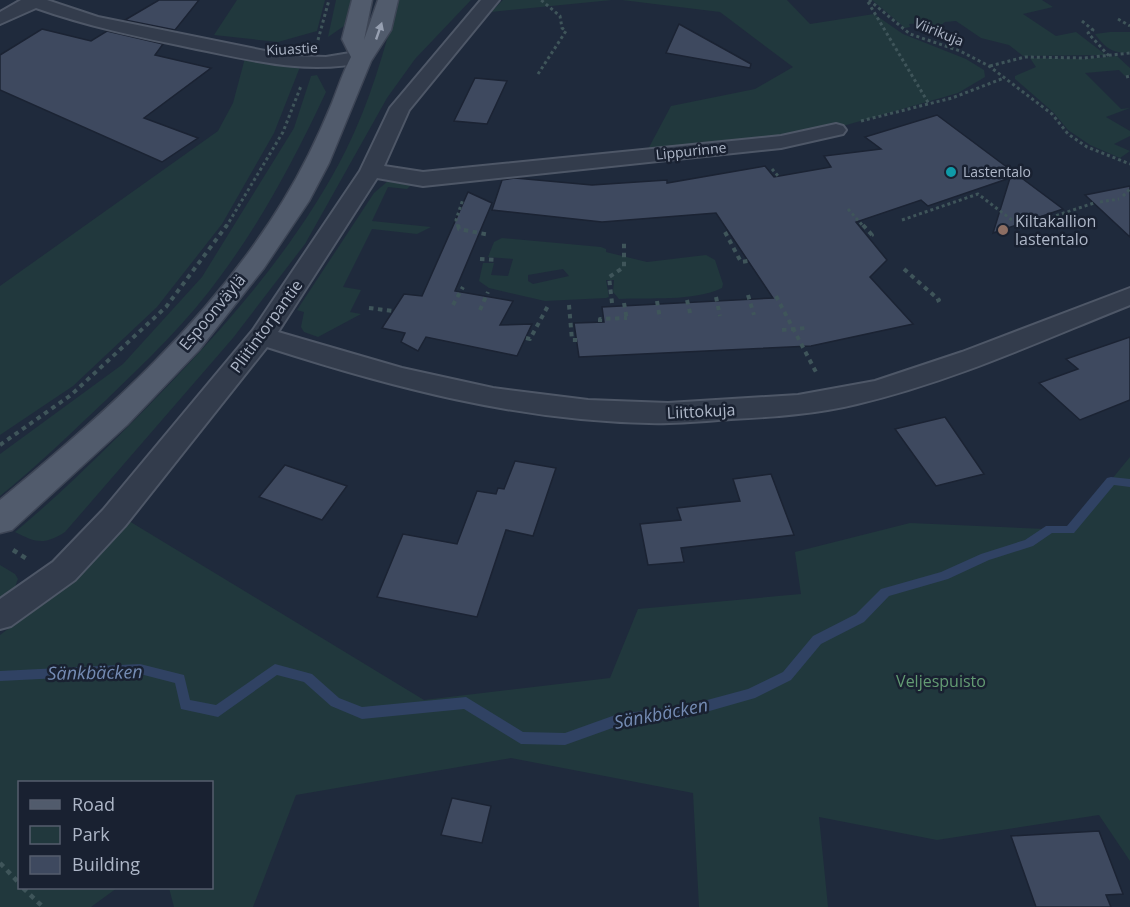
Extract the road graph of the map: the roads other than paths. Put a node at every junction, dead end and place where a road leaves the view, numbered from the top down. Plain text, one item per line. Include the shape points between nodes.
1 (362, 0) edge
2 (388, 0) edge
3 (490, 0) edge
4 (32, 1) edge
5 (0, 19) edge
6 (362, 57) junction
7 (836, 130) road end
8 (371, 171) junction
9 (1130, 296) edge
10 (262, 336) junction
11 (6, 535) edge
12 (0, 616) edge

1 - 6 main road via 353,39
6 -> 2 main road, Espoonväylä via 378,38
3 - 8 street, Pliitintorpantie via 400,108
4 - 5 street
4 - 6 street, Kiuastie via 94,22 197,44 250,52
6 - 11 main road, Espoonväylä via 341,112 284,220 198,332 50,478
7 - 8 street, Lippurinne via 781,142 472,175 423,179
8 - 10 street, Pliitintorpantie
9 - 10 street, Liittokuja via 930,373 875,390 788,407 640,413 525,404 362,369
10 - 12 street, Pliitintorpantie via 114,518 64,571

